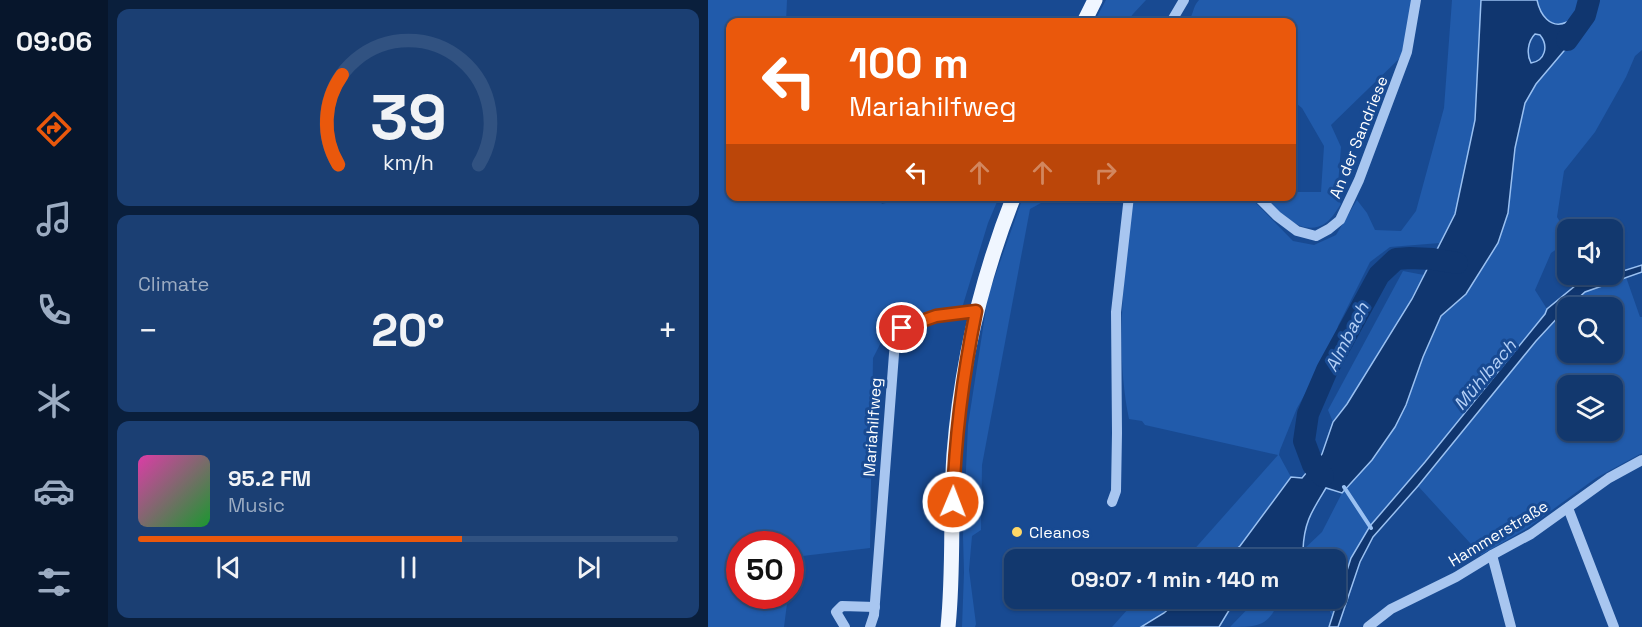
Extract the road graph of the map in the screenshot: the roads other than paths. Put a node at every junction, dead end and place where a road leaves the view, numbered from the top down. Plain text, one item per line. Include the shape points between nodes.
1 (1095, 0) edge
2 (1184, 0) edge
3 (1416, 0) edge
4 (1085, 18) edge
5 (1173, 18) edge
6 (1012, 201) edge
7 (1128, 201) edge
8 (1262, 201) edge
9 (976, 311) junction
10 (1642, 459) edge
11 (1112, 502) dead end
12 (1568, 508) junction
13 (1492, 555) junction
14 (875, 607) junction
15 (845, 627) edge
16 (870, 627) edge
17 (948, 627) edge
18 (1368, 627) edge
19 (1511, 627) edge
20 (1614, 627) edge

1 - 4 main road
2 - 5 street
3 - 8 street, An der Sandriese via 1407,52 1340,220 1316,236 1297,231
6 - 9 main road
7 - 11 street via 1116,312 1118,433 1116,491
9 - 14 street, Mariahilfweg via 936,316 902,328 895,341
9 - 17 main road via 954,455
10 - 12 street, Hammerstraße
12 - 13 street, Hammerstraße
12 - 20 street
13 - 18 street, Hammerstraße via 1391,609
13 - 19 street
14 - 15 street via 842,606 836,612
14 - 16 street, Mariahilfweg

